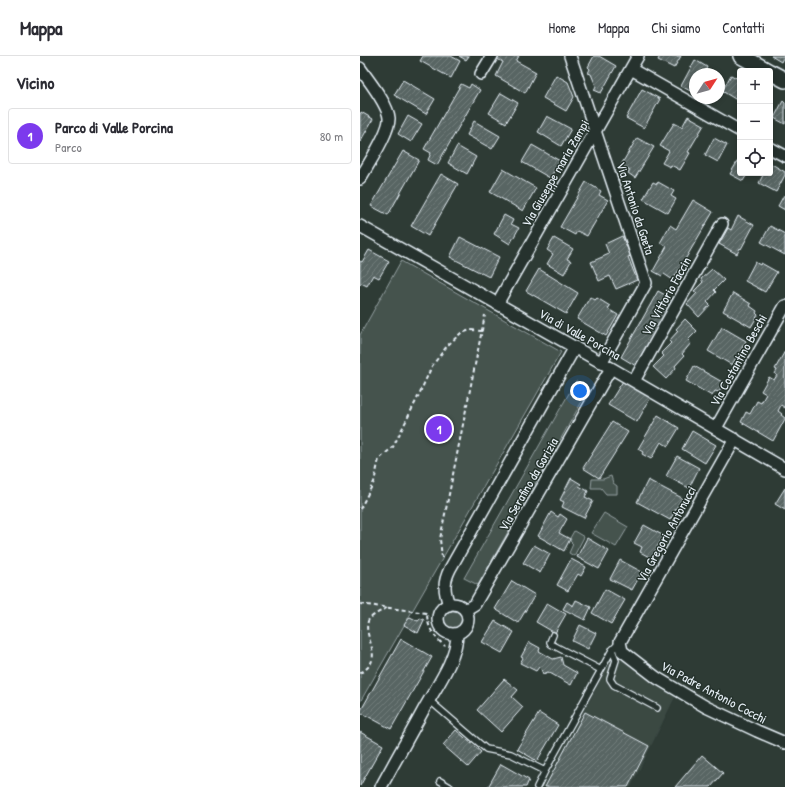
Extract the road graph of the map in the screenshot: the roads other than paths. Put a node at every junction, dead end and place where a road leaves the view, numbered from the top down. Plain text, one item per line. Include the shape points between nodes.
1 (492, 56) edge
2 (570, 56) edge
3 (638, 56) edge
4 (741, 56) edge
5 (360, 68) edge
6 (762, 68) edge
7 (630, 69) junction
8 (481, 74) dead end
9 (773, 74) edge
10 (785, 80) edge
11 (737, 129) edge
12 (596, 130) junction
13 (773, 150) edge
14 (785, 156) edge
15 (360, 179) edge
16 (722, 224) dead end
17 (360, 226) edge
18 (497, 304) junction
19 (785, 306) edge
20 (575, 348) junction
21 (606, 365) junction
22 (634, 381) junction
23 (716, 428) junction
24 (735, 439) junction
25 (785, 469) edge
26 (449, 605) junction
27 (465, 610) junction
28 (457, 634) junction
29 (553, 635) dead end
30 (620, 642) junction
31 (612, 650) junction
32 (601, 670) junction
33 (429, 700) junction
34 (657, 708) dead end
35 (785, 743) edge
36 (545, 771) junction
37 (440, 781) dead end
38 (381, 787) edge
39 (450, 787) edge
40 (536, 787) edge

1 - 8 street
2 - 12 street, Via Antonio da Gaeta
3 - 7 street, Via Giuseppe maria Zampi
4 - 6 street
5 - 15 street via 383,102 389,124
7 - 11 street
7 - 12 street, Via Giuseppe maria Zampi
9 - 10 street
12 - 18 street, Via Giuseppe maria Zampi
12 - 21 street, Via Antonio da Gaeta via 646,283
13 - 14 street
16 - 22 street, Via Vittorio Faccin
17 - 18 street, Via di Valle Porcina
18 - 20 street, Via di Valle Porcina
19 - 23 street, Via Costantino Beschi
20 - 21 street, Via di Valle Porcina
20 - 26 street via 450,569 444,588
21 - 22 street, Via di Valle Porcina
21 - 27 street, Via Serafino da Gorizia via 475,604
22 - 23 street, Via di Valle Porcina
23 - 24 street, Via di Valle Porcina
24 - 25 street, Via di Valle Porcina
24 - 30 street, Via Gregorio Antonucci
26 - 27 street via 455,604
26 - 28 street via 440,612 439,623 446,632
27 - 28 street via 468,622
28 - 33 street via 455,652
29 - 32 lane via 551,644
30 - 31 lane
30 - 35 street, Via Padre Antonio Cocchi via 622,651 657,678 706,707
31 - 32 lane
31 - 34 lane via 616,660 610,679 614,685
32 - 36 lane
33 - 36 lane via 486,749 511,754
33 - 38 street
36 - 40 lane
37 - 39 lane

